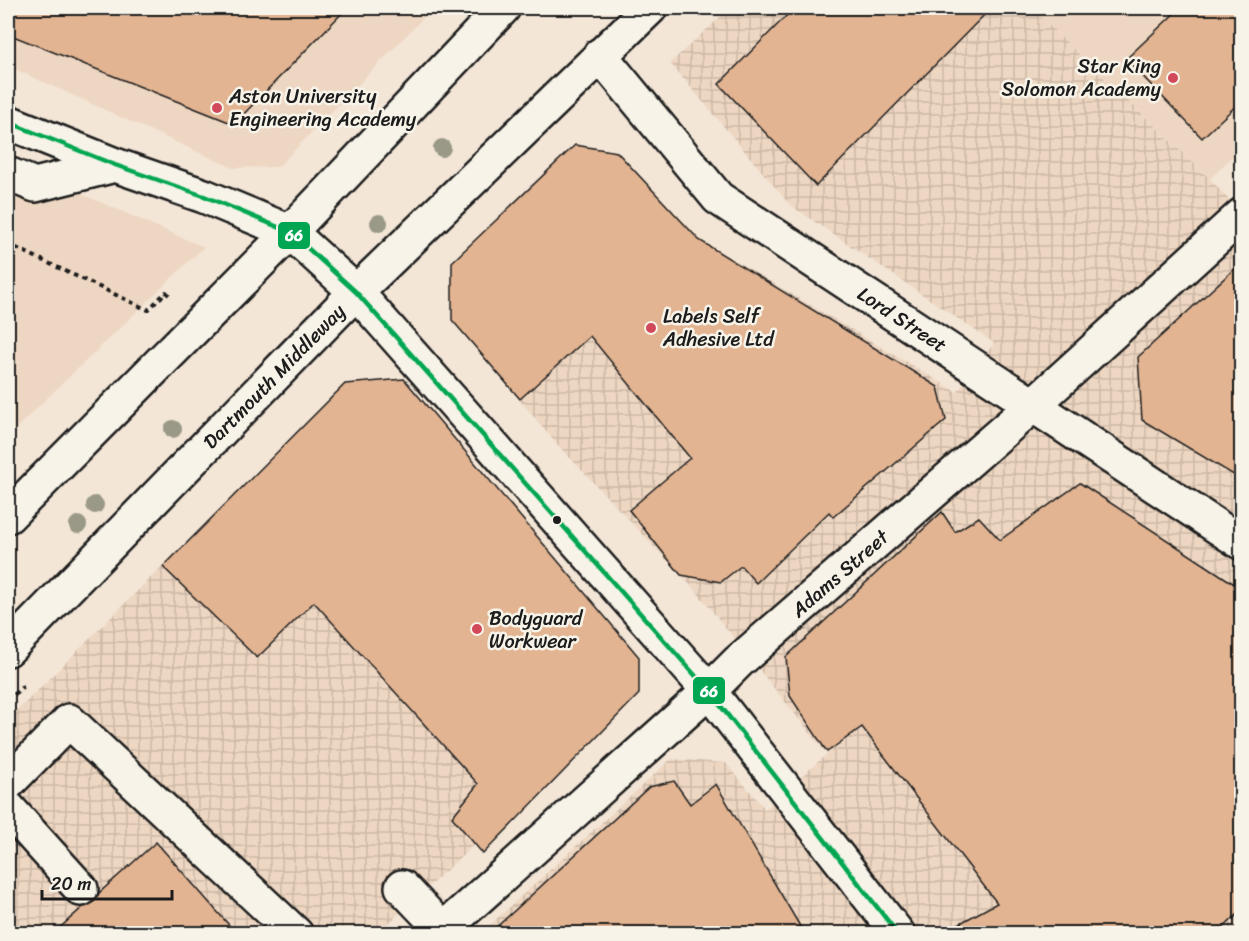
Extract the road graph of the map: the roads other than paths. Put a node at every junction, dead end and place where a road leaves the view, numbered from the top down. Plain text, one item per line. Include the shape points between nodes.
1 (503, 8) edge
2 (650, 8) edge
3 (600, 55) junction
4 (8, 122) edge
5 (115, 165) junction
6 (8, 174) edge
7 (1242, 214) edge
8 (290, 232) junction
9 (356, 292) junction
10 (1032, 406) junction
11 (8, 516) edge
12 (1242, 543) edge
13 (8, 649) edge
14 (709, 691) junction
15 (8, 783) edge
16 (8, 808) edge
17 (402, 886) dead end
18 (81, 889) dead end
19 (440, 931) edge
20 (296, 933) edge
21 (898, 933) edge

1 - 8 main road
2 - 3 main road, Dartmouth Middleway
3 - 9 main road, Dartmouth Middleway
3 - 10 main road, Lord Street via 718,198
4 - 5 main road
5 - 6 main road via 35,185
5 - 8 main road
7 - 10 main road, Adams Street
8 - 9 main road
8 - 11 main road
9 - 13 main road, Dartmouth Middleway
9 - 14 main road
10 - 12 main road, Lord Street
10 - 14 main road, Adams Street
14 - 19 main road, Adams Street
14 - 21 main road
15 - 20 main road via 69,721
16 - 18 main road
17 - 19 main road

